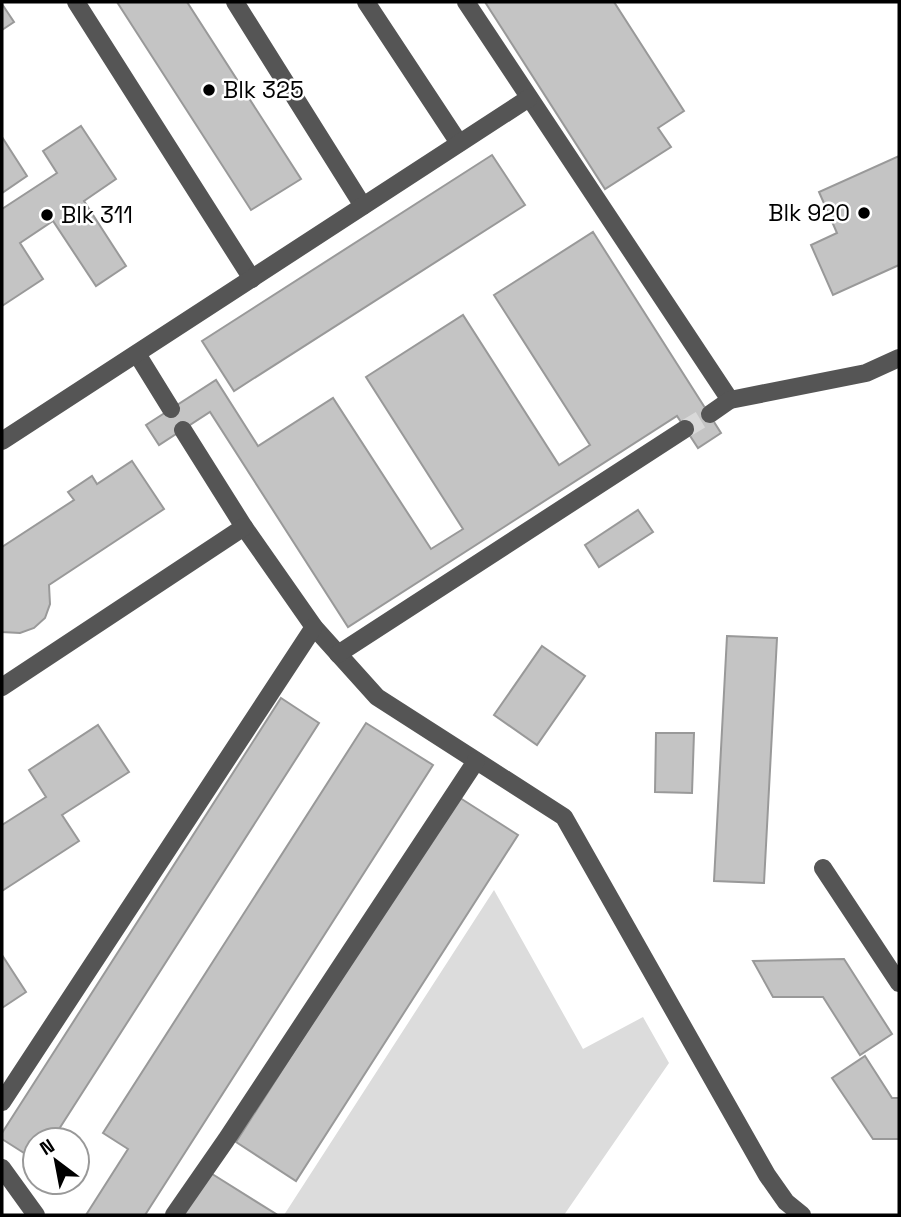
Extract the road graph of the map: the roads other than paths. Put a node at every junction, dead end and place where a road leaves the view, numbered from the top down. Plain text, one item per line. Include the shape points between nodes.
1 (76, 2) edge
2 (235, 2) edge
3 (366, 2) edge
4 (466, 2) edge
5 (529, 98) junction
6 (459, 144) junction
7 (363, 206) junction
8 (252, 279) junction
9 (137, 354) junction
10 (899, 358) edge
11 (730, 400) junction
12 (171, 410) dead end
13 (710, 414) tunnel mouth
14 (685, 429) tunnel mouth
15 (183, 430) dead end
16 (2, 440) edge
17 (244, 527) junction
18 (314, 627) junction
19 (338, 654) junction
20 (2, 687) edge
21 (476, 761) junction
22 (823, 868) dead end
23 (899, 983) edge
24 (2, 1102) edge
25 (2, 1168) edge
26 (36, 1215) edge
27 (174, 1215) edge
28 (802, 1215) edge

1 - 8 street
2 - 7 street
3 - 6 street
4 - 5 street
5 - 6 street
5 - 11 street
6 - 7 street
7 - 8 street
8 - 9 street
9 - 12 street
9 - 16 street
10 - 11 street via 866,373
11 - 13 street
14 - 19 street
15 - 17 street
17 - 18 street
17 - 20 street
18 - 19 street
18 - 24 street
19 - 21 street via 377,697
21 - 27 street
21 - 28 street via 564,817 768,1175 786,1202
22 - 23 street
25 - 26 street

